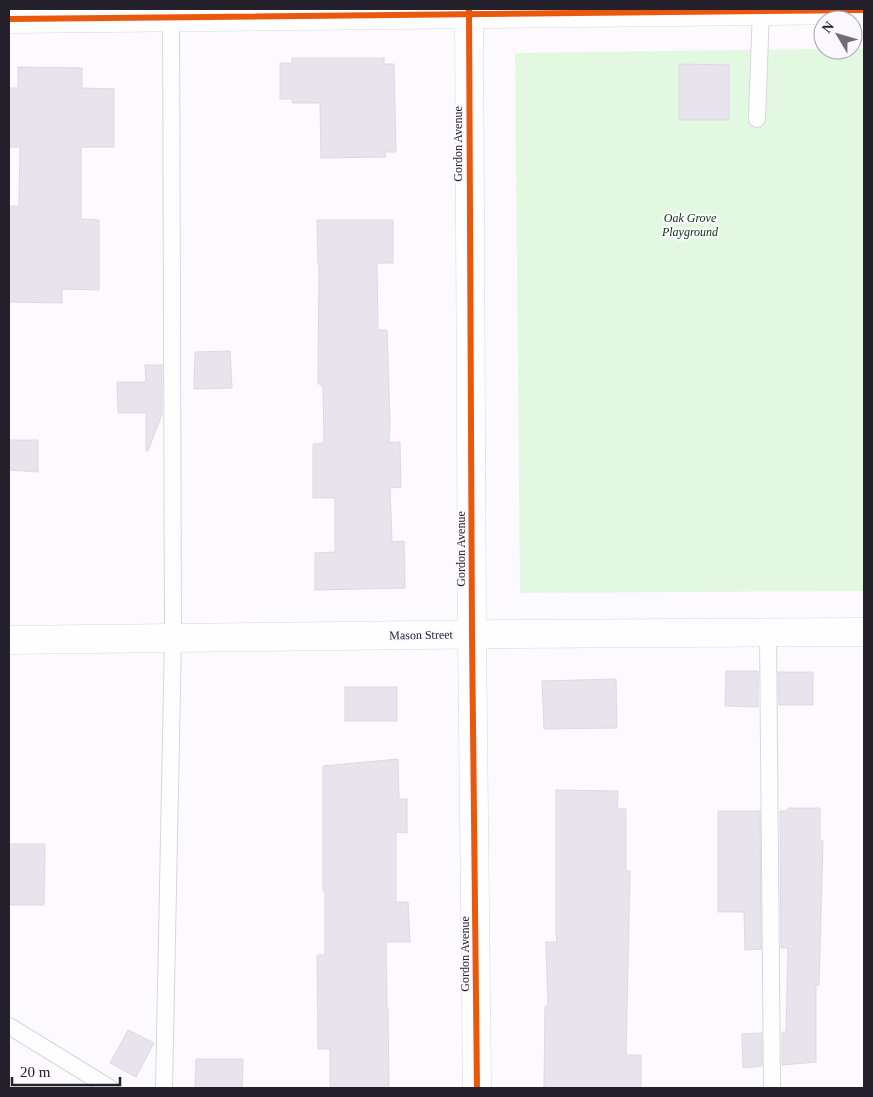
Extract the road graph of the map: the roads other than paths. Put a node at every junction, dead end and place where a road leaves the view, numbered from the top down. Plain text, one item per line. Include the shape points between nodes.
1 (761, 10) edge
2 (864, 10) edge
3 (469, 11) edge
4 (171, 13) edge
5 (9, 19) edge
6 (757, 118) dead end
7 (864, 632) edge
8 (768, 633) junction
9 (472, 635) junction
10 (173, 638) junction
11 (9, 640) edge
12 (9, 1026) edge
13 (110, 1088) edge
14 (164, 1088) edge
15 (477, 1088) edge
16 (772, 1088) edge

1 - 2 street
1 - 3 street
1 - 6 lane
3 - 4 street
3 - 9 street, Gordon Avenue
4 - 5 street
4 - 10 lane
7 - 8 street, Mason Street
8 - 9 street, Mason Street
8 - 16 lane
9 - 10 street, Mason Street
9 - 15 street, Gordon Avenue
10 - 11 street, Mason Street
10 - 14 lane
12 - 13 lane

